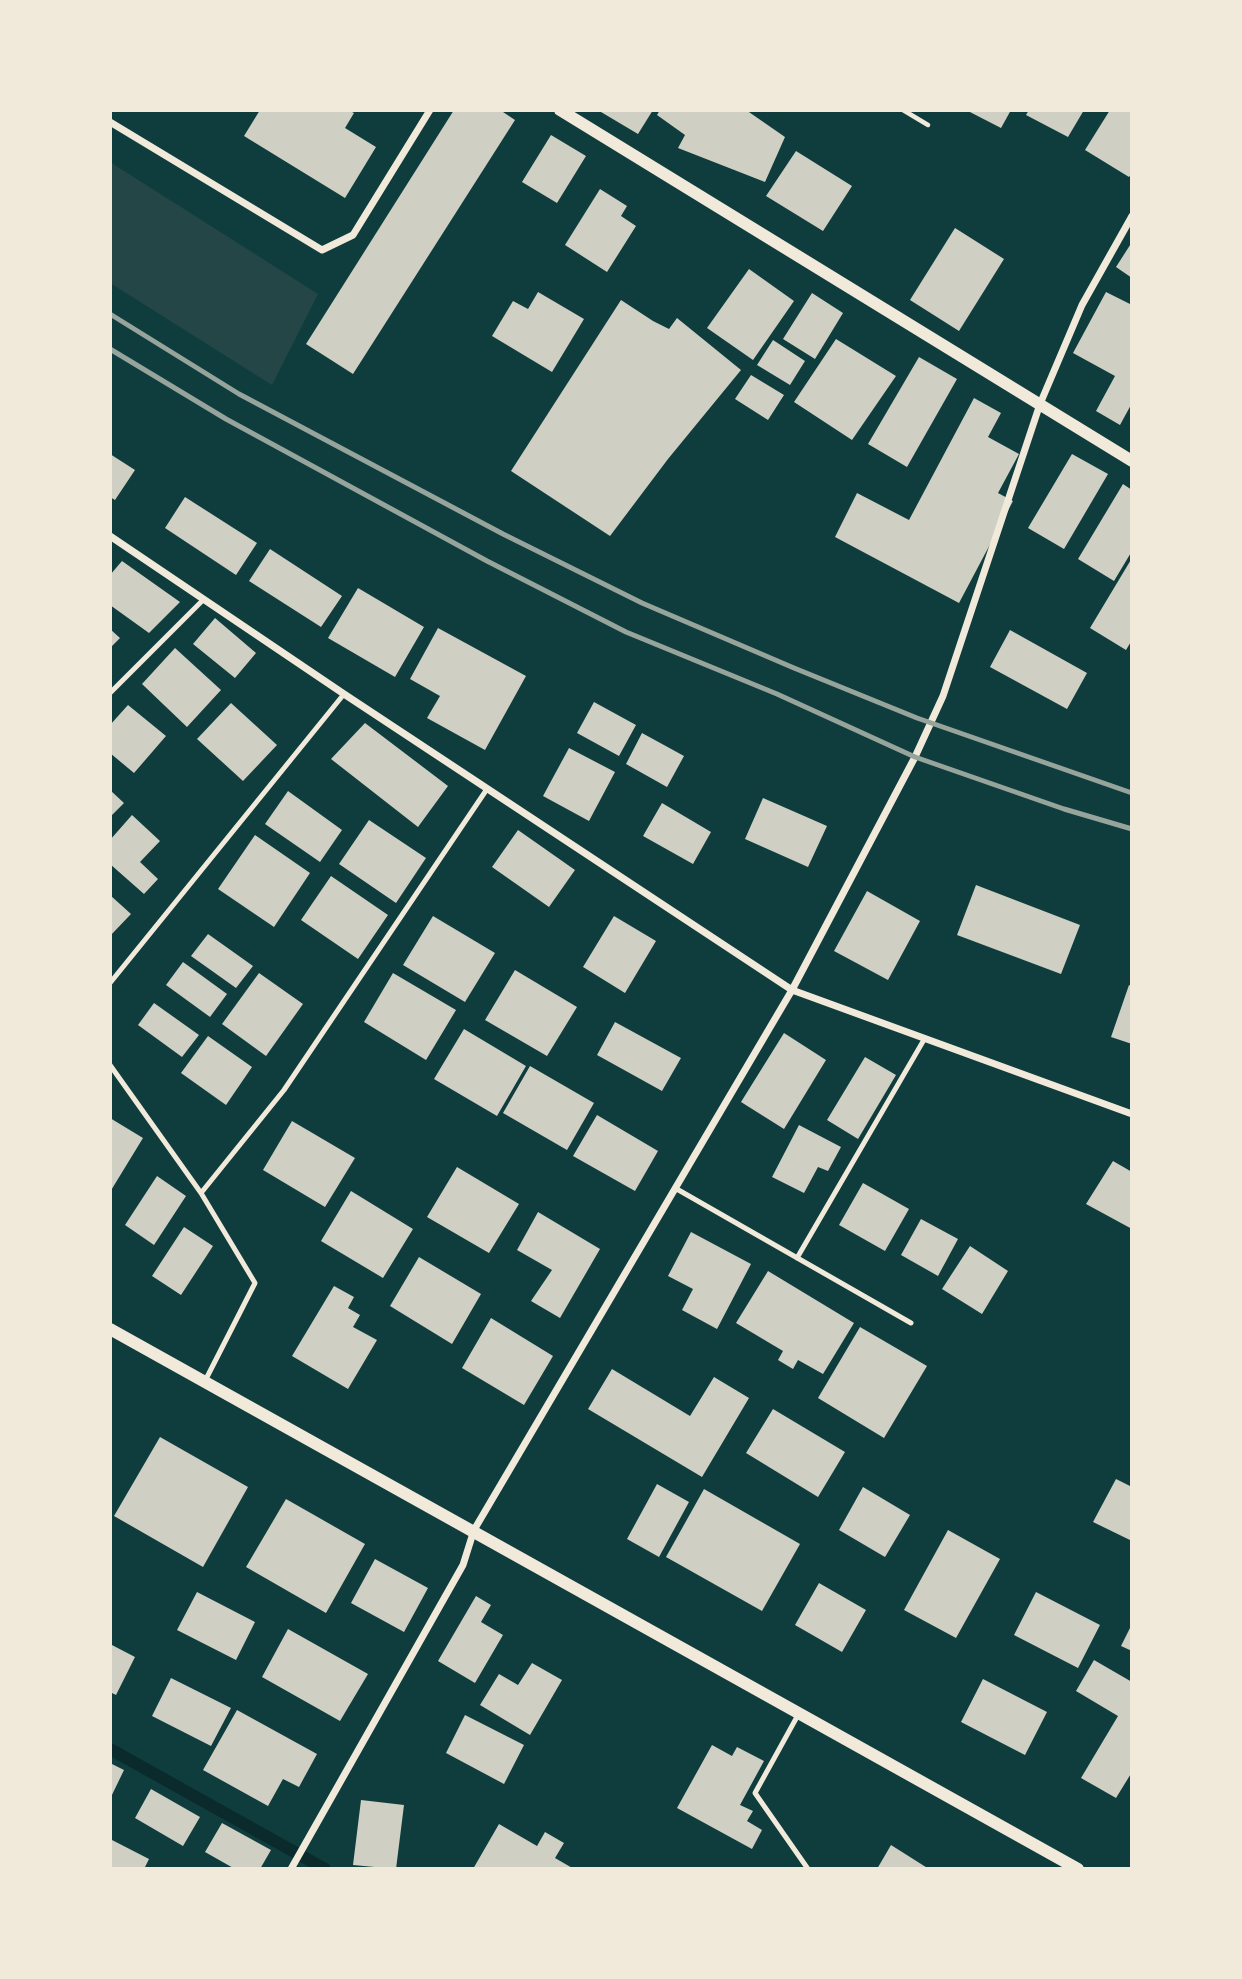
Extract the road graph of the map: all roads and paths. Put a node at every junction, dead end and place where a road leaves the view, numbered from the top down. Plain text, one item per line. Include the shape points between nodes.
1 (430, 110) edge
2 (560, 110) edge
3 (903, 110) edge
4 (110, 122) edge
5 (929, 125) dead end
6 (1132, 216) edge
7 (1040, 404) junction
8 (1132, 461) edge
9 (110, 536) edge
10 (204, 599) junction
11 (110, 693) edge
12 (344, 694) junction
13 (487, 789) junction
14 (110, 983) edge
15 (792, 990) junction
16 (925, 1038) junction
17 (110, 1065) edge
18 (1132, 1114) edge
19 (676, 1188) junction
20 (201, 1193) junction
21 (797, 1258) junction
22 (911, 1323) dead end
23 (110, 1329) edge
24 (204, 1382) junction
25 (474, 1530) junction
26 (799, 1713) junction
27 (291, 1869) edge
28 (808, 1869) edge
29 (1079, 1869) edge

1 - 4 street via 353,235 323,250
2 - 7 street
3 - 5 path
6 - 7 street via 1082,304
7 - 8 street
7 - 15 street via 943,696
9 - 10 street
10 - 11 lane
10 - 12 street
12 - 13 street
12 - 14 lane
13 - 15 street
13 - 20 lane via 284,1090
15 - 16 street
15 - 19 street
16 - 18 street
16 - 21 lane
17 - 20 lane
19 - 21 lane
19 - 25 street
20 - 24 lane via 255,1283
21 - 22 lane
23 - 24 street
24 - 25 street
25 - 26 street
25 - 27 street via 463,1564
26 - 28 lane via 755,1793
26 - 29 street

